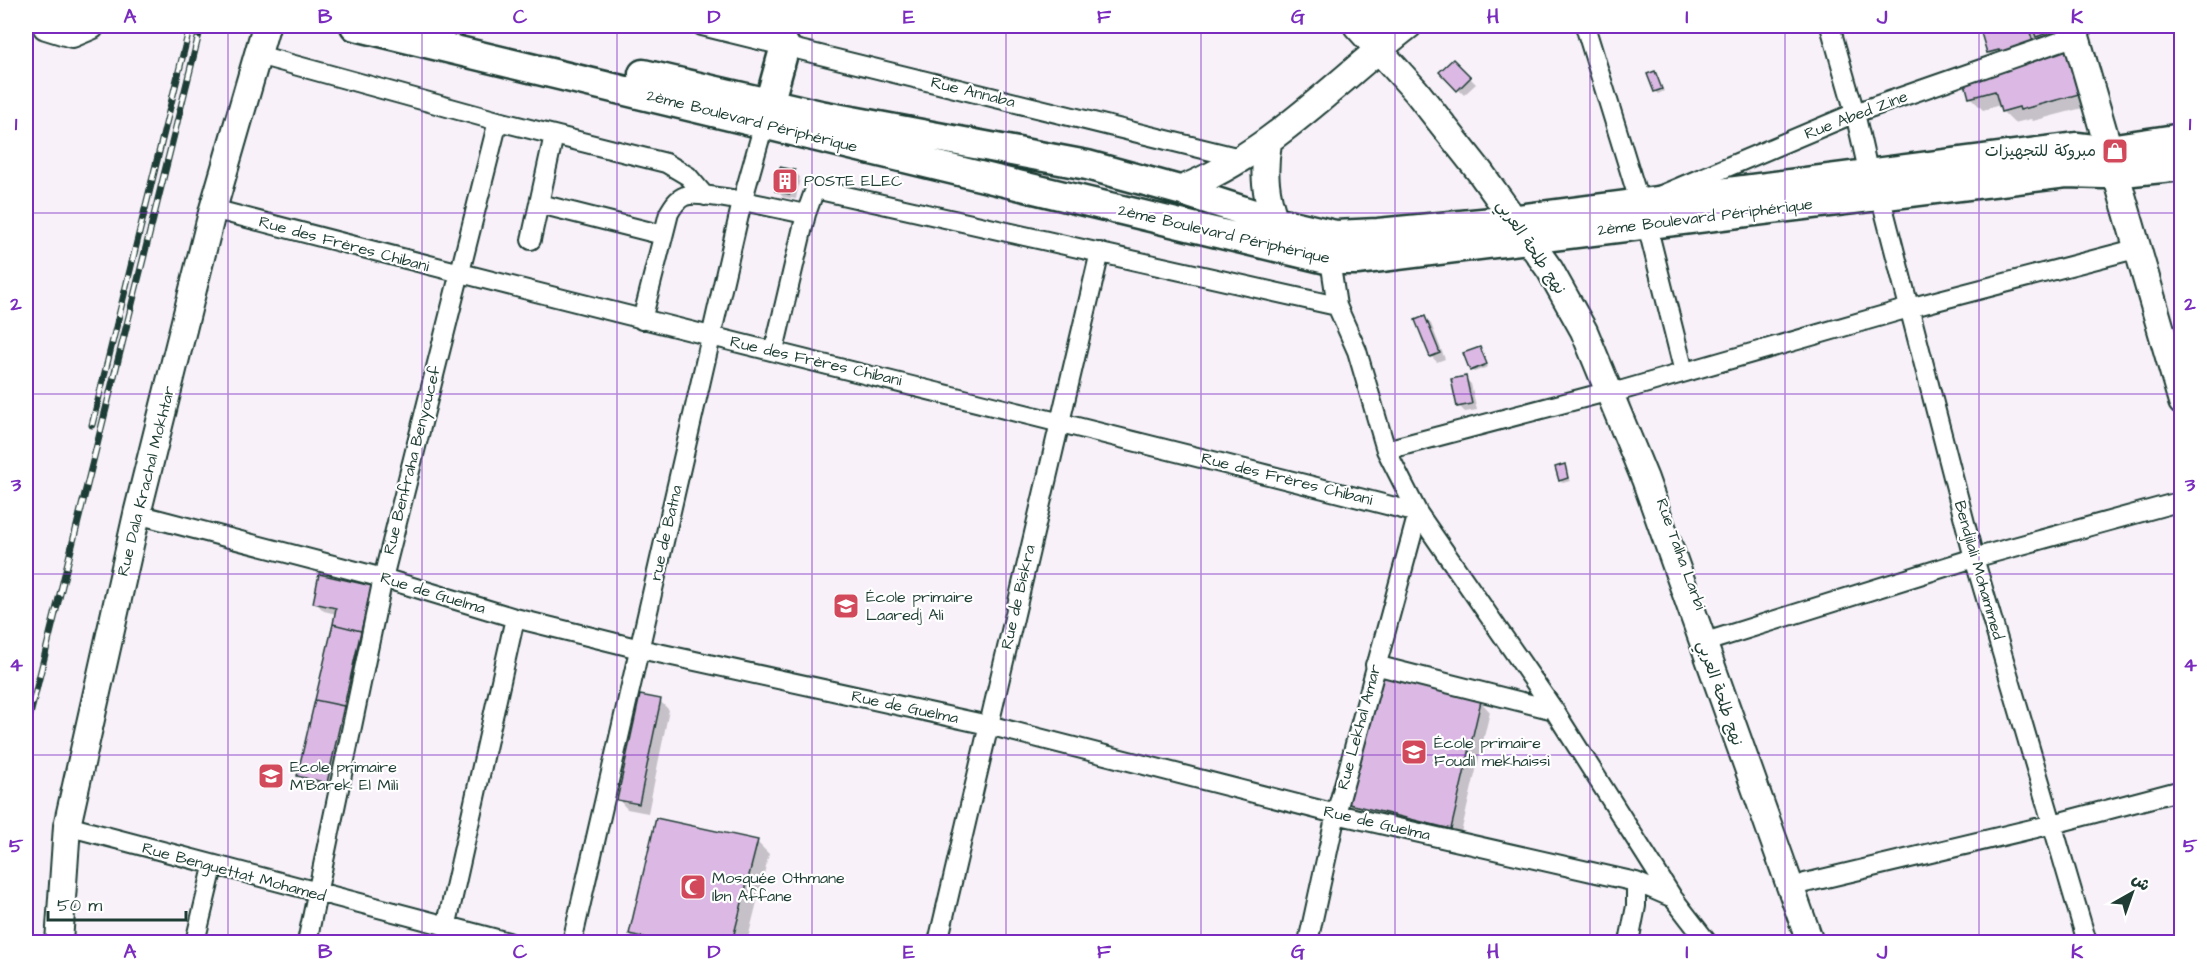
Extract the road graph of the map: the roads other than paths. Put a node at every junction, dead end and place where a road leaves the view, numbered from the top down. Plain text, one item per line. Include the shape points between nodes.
1 (46, 26) edge
2 (91, 26) edge
3 (266, 26) edge
4 (355, 26) edge
5 (438, 26) edge
6 (702, 26) edge
7 (1357, 26) edge
8 (1408, 26) edge
9 (1585, 26) edge
10 (1830, 26) edge
11 (2074, 31) edge
12 (785, 46) junction
13 (1379, 48) junction
14 (258, 54) junction
15 (1855, 112) junction
16 (766, 114) junction
17 (498, 121) junction
18 (554, 135) junction
19 (2181, 138) edge
20 (1268, 143) junction
21 (1244, 159) junction
22 (2113, 160) junction
23 (2181, 166) edge
24 (1875, 185) junction
25 (1179, 190) junction
26 (705, 196) junction
27 (742, 202) junction
28 (540, 204) junction
29 (213, 209) junction
30 (806, 214) junction
31 (1643, 214) junction
32 (1275, 221) junction
33 (1527, 228) junction
34 (663, 235) junction
35 (531, 240) dead end
36 (2139, 248) junction
37 (1100, 252) junction
38 (1330, 260) junction
39 (458, 274) junction
40 (1337, 306) junction
41 (1909, 308) junction
42 (642, 320) junction
43 (712, 337) junction
44 (774, 350) junction
45 (1684, 372) junction
46 (1617, 390) junction
47 (2181, 402) edge
48 (1059, 421) junction
49 (1386, 450) junction
50 (2181, 501) edge
51 (1418, 513) junction
52 (136, 514) junction
53 (1974, 558) junction
54 (383, 578) junction
55 (515, 618) junction
56 (1712, 640) junction
57 (640, 649) junction
58 (1375, 665) junction
59 (1554, 710) junction
60 (988, 725) junction
61 (2181, 790) edge
62 (1336, 814) junction
63 (2053, 824) junction
64 (67, 826) junction
65 (213, 867) junction
66 (1636, 882) junction
67 (1805, 883) junction
68 (319, 894) junction
69 (1673, 898) junction
70 (446, 928) junction
71 (59, 942) edge
72 (195, 942) edge
73 (307, 942) edge
74 (508, 942) edge
75 (572, 942) edge
76 (938, 942) edge
77 (1308, 942) edge
78 (1629, 942) edge
79 (1707, 942) edge
80 (1810, 942) edge
81 (1826, 942) edge
82 (2087, 942) edge

1 - 2 street via 72,34
3 - 14 street, Rue Dala Krachal Mokhtar
4 - 16 main road, 2ème Boulevard Périphérique
5 - 16 main road, 2ème Boulevard Périphérique
6 - 12 street, Rue Annaba
7 - 13 street
8 - 13 street
9 - 31 street
10 - 15 street, Bendjilali Mohammed
11 - 15 street, Rue Abed Zine
11 - 22 street
12 - 16 main road
12 - 21 street, Rue Annaba
13 - 20 street
13 - 33 street
14 - 17 street
14 - 29 street, Rue Dala Krachal Mokhtar
15 - 24 street, Bendjilali Mohammed
15 - 31 street, Rue Abed Zine
16 - 25 main road, 2ème Boulevard Périphérique via 1087,165
16 - 27 street, rue de Batna
16 - 38 main road, 2ème Boulevard Périphérique
17 - 18 street
17 - 39 street, Rue Benfraha Benyoucef
18 - 26 street via 666,163 688,176
18 - 28 street
19 - 22 main road, 2ème Boulevard Périphérique
20 - 21 street
20 - 32 street via 1265,183
21 - 25 street
22 - 23 main road, 2ème Boulevard Périphérique
22 - 24 main road, 2ème Boulevard Périphérique via 2077,147
22 - 36 street
24 - 31 main road, 2ème Boulevard Périphérique
24 - 41 street, Bendjilali Mohammed
25 - 32 main road, 2ème Boulevard Périphérique
26 - 27 street
26 - 34 street via 686,196 676,202
27 - 30 street
27 - 43 street, rue de Batna
28 - 34 street
28 - 35 street
29 - 39 street, Rue des Frères Chibani
29 - 52 street, Rue Dala Krachal Mokhtar
30 - 37 street via 815,189
30 - 44 street
31 - 33 main road, 2ème Boulevard Périphérique
31 - 45 street
32 - 33 main road, 2ème Boulevard Périphérique via 1335,235
33 - 38 main road, 2ème Boulevard Périphérique via 1357,260
33 - 46 street, نهج طلحة العربي
34 - 42 street
36 - 41 street
36 - 47 street
37 - 40 street
37 - 48 street, Rue de Biskra
38 - 40 street
39 - 42 street, Rue des Frères Chibani
39 - 54 street, Rue Benfraha Benyoucef
40 - 49 street via 1357,351
41 - 45 street
41 - 53 street, Bendjilali Mohammed
42 - 43 street, Rue des Frères Chibani
43 - 44 street, Rue des Frères Chibani
43 - 57 street, rue de Batna
44 - 48 street, Rue des Frères Chibani
45 - 46 street
46 - 49 street
46 - 56 street, Rue Talha Larbi
46 - 80 street, نهج طلحة العربي
48 - 51 street, Rue des Frères Chibani
48 - 60 street, Rue de Biskra
49 - 51 street
50 - 53 street
51 - 58 street, Rue Lekhal Amar
51 - 59 street
52 - 54 street, Rue de Guelma
52 - 64 street, Rue Dala Krachal Mokhtar
53 - 56 street
53 - 63 street, Bendjilali Mohammed
54 - 55 street, Rue de Guelma
54 - 68 street, Rue Benfraha Benyoucef
55 - 57 street, Rue de Guelma
55 - 70 street
56 - 67 street, Rue Talha Larbi
57 - 60 street, Rue de Guelma
57 - 75 street, rue de Batna
58 - 59 street
58 - 62 street, Rue Lekhal Amar
59 - 69 street
60 - 62 street, Rue de Guelma
60 - 76 street, Rue de Biskra
61 - 63 street
62 - 66 street, Rue de Guelma
62 - 77 street, Rue Lekhal Amar
63 - 67 street
63 - 82 street, Bendjilali Mohammed
64 - 65 street, Rue Benguettat Mohamed
64 - 71 street, Rue Dala Krachal Mokhtar
65 - 68 street, Rue Benguettat Mohamed
65 - 72 street
66 - 69 street, Rue de Guelma
66 - 78 street
67 - 81 street, Rue Talha Larbi
68 - 70 street, Rue Benguettat Mohamed
68 - 73 street, Rue Benfraha Benyoucef
69 - 79 street
70 - 74 street, Rue Benguettat Mohamed

